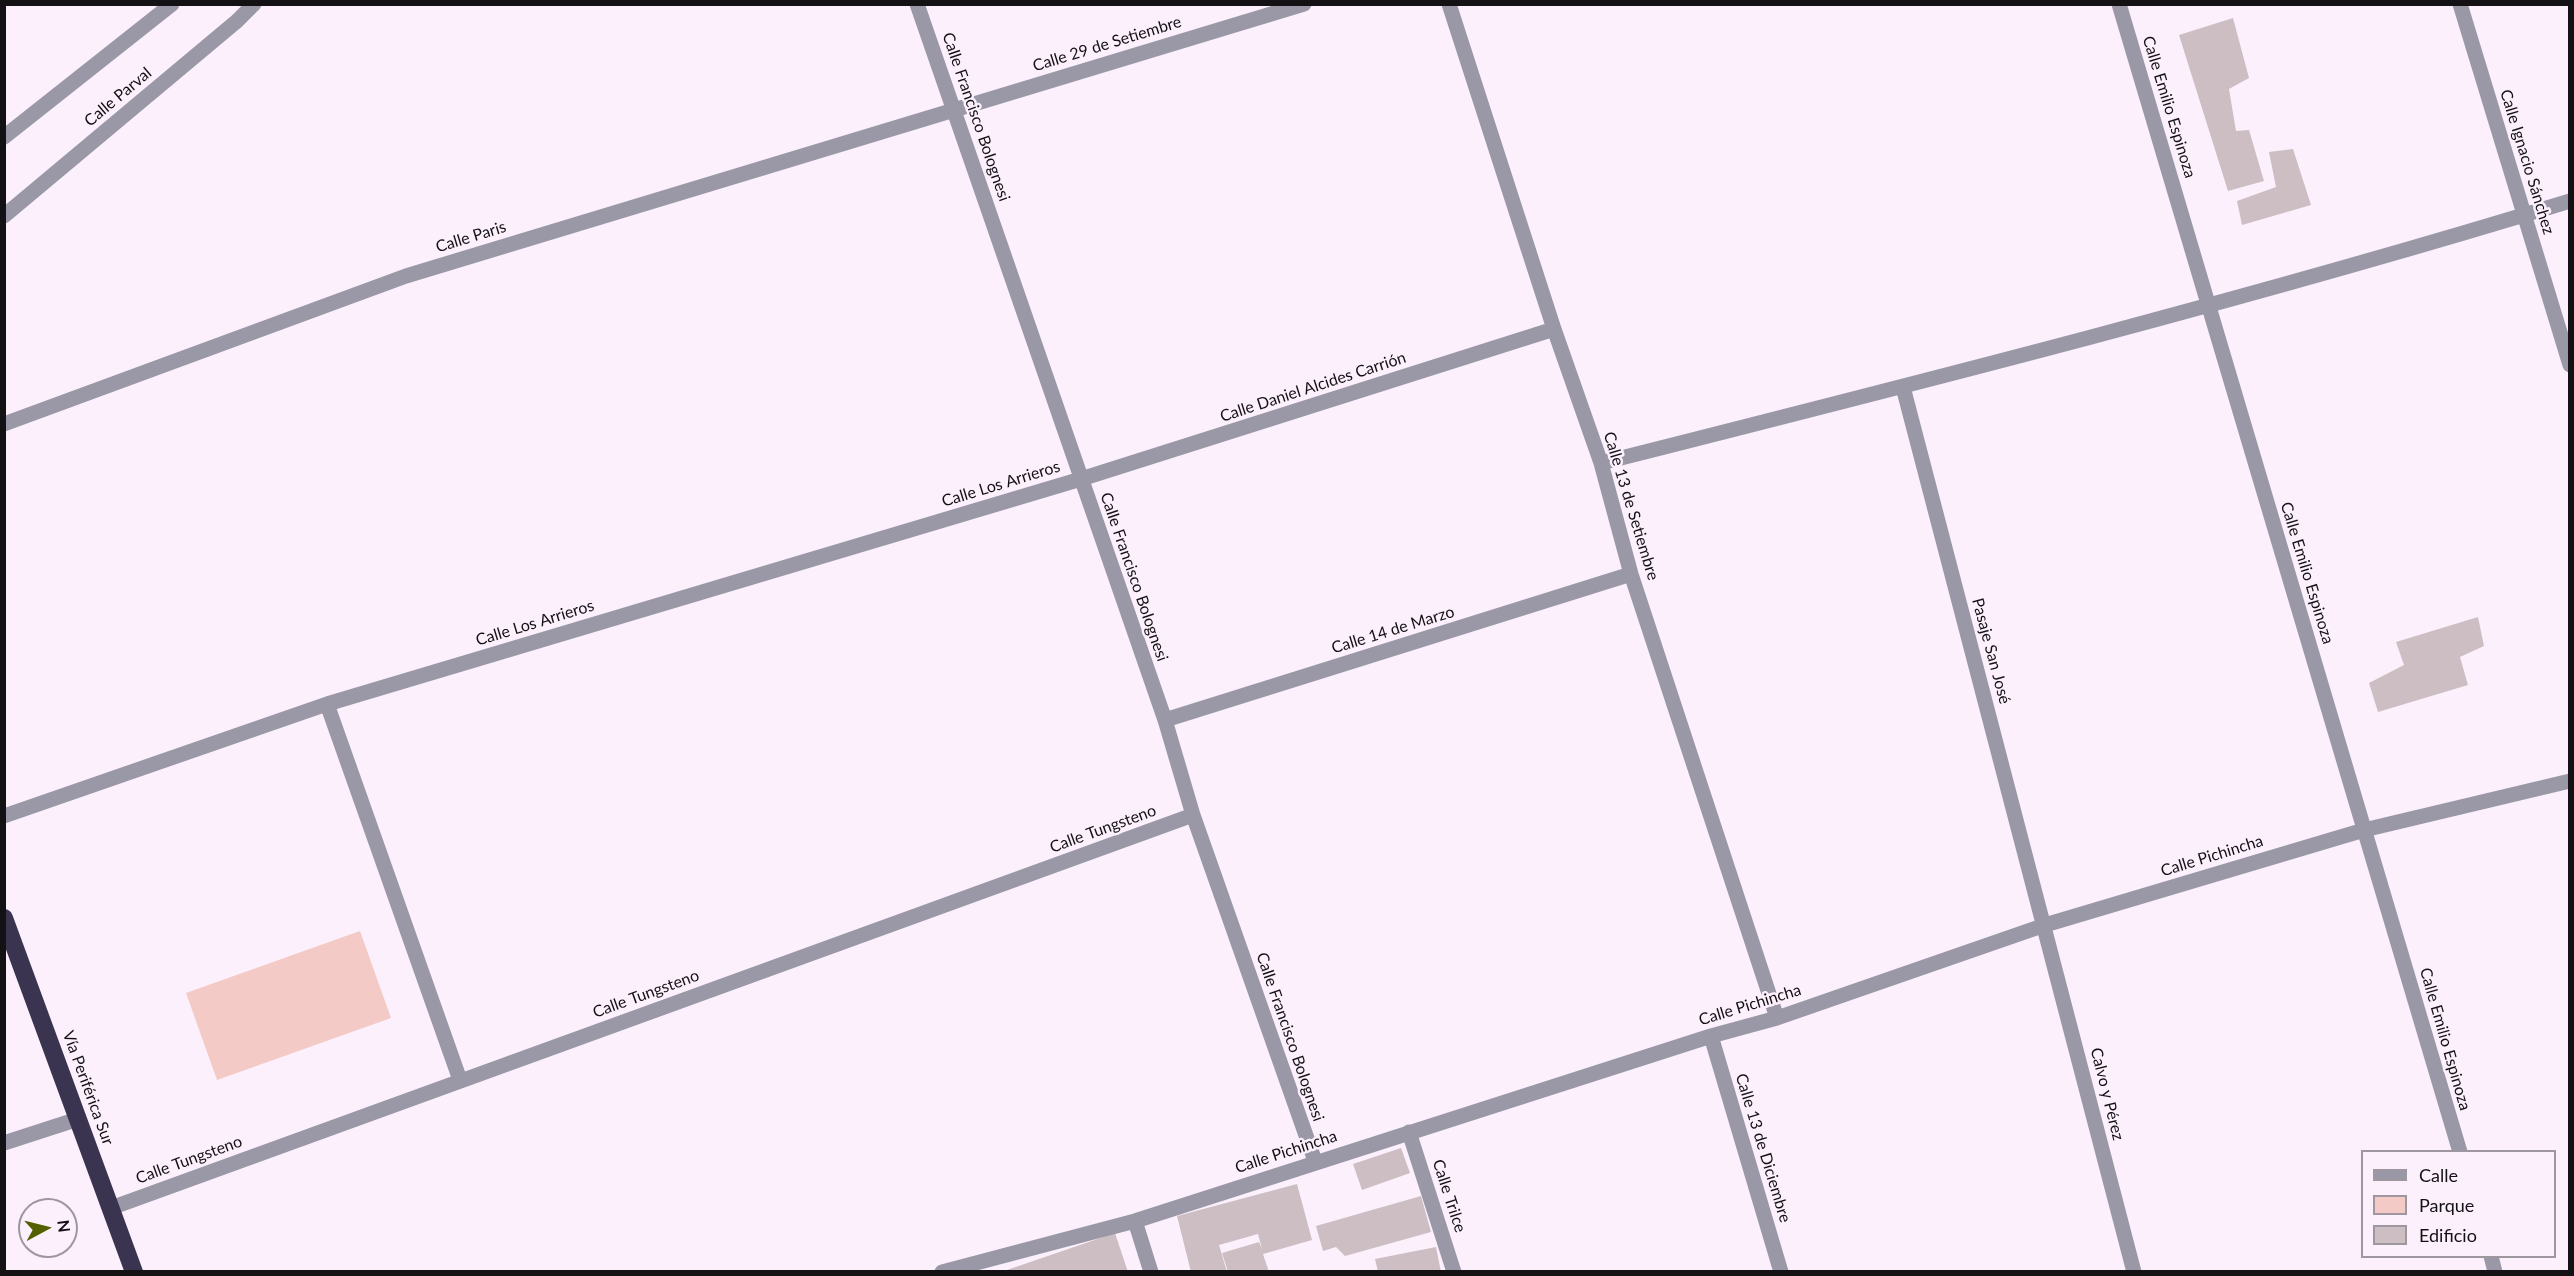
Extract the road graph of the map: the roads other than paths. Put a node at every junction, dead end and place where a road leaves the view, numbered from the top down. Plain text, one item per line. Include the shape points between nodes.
1 (172, 4) edge
2 (254, 4) edge
3 (917, 4) edge
4 (1304, 4) edge
5 (1449, 4) edge
6 (2119, 4) edge
7 (2460, 4) edge
8 (955, 108) junction
9 (4, 137) edge
10 (2570, 201) edge
11 (2525, 215) junction
12 (4, 216) edge
13 (2208, 305) junction
14 (1554, 330) junction
15 (2570, 365) edge
16 (1903, 387) junction
17 (4, 424) edge
18 (1601, 463) junction
19 (1082, 479) junction
20 (1631, 574) junction
21 (327, 704) junction
22 (1165, 720) junction
23 (2570, 781) edge
24 (1193, 815) junction
25 (4, 816) edge
26 (2364, 830) junction
27 (4, 918) edge
28 (2045, 925) junction
29 (1777, 1018) junction
30 (1711, 1036) junction
31 (460, 1080) junction
32 (78, 1119) junction
33 (1409, 1132) junction
34 (4, 1143) edge
35 (2459, 1150) edge
36 (1315, 1161) junction
37 (111, 1208) junction
38 (1135, 1221) junction
39 (134, 1272) edge
40 (942, 1272) edge
41 (1151, 1272) edge
42 (1454, 1272) edge
43 (1781, 1272) edge
44 (2134, 1272) edge

1 - 9 street
2 - 12 street, Calle Parval
3 - 8 street, Calle Francisco Bolognesi
4 - 8 street, Calle 29 de Setiembre
5 - 14 street, Calle 13 de Setiembre
6 - 13 street, Calle Emilio Espinoza
7 - 11 street, Calle Ignacio Sánchez
8 - 17 street, Calle Paris via 406,276
8 - 19 street, Calle Francisco Bolognesi
10 - 11 street
11 - 13 street
11 - 15 street, Calle Ignacio Sánchez
13 - 16 street
13 - 26 street, Calle Emilio Espinoza
14 - 18 street, Calle 13 de Setiembre
14 - 19 street, Calle Daniel Alcides Carrión
16 - 18 street
16 - 28 street, Pasaje San José
18 - 20 street, Calle 13 de Setiembre
19 - 21 street, Calle Los Arrieros
19 - 22 street, Calle Francisco Bolognesi
20 - 22 street, Calle 14 de Marzo
20 - 29 street, Calle 13 de Setiembre
21 - 25 street, Calle Los Arrieros
21 - 31 street
22 - 24 street, Calle Francisco Bolognesi
23 - 26 street, Calle Pichincha
24 - 31 street, Calle Tungsteno
24 - 36 street, Calle Francisco Bolognesi
26 - 28 street, Calle Pichincha
26 - 35 street, Calle Emilio Espinoza
27 - 32 highway, Vía Periférica Sur
28 - 29 street, Calle Pichincha
28 - 44 street, Calvo y Pérez
29 - 30 street, Calle Pichincha
30 - 33 street, Calle Pichincha
30 - 43 street, Calle 13 de Diciembre
31 - 37 street, Calle Tungsteno
32 - 34 street
32 - 37 highway, Vía Periférica Sur
33 - 36 street, Calle Pichincha
33 - 42 street, Calle Trilce
36 - 38 street, Calle Pichincha
37 - 39 highway, Vía Periférica Sur
38 - 40 street, Calle Pichincha
38 - 41 street

